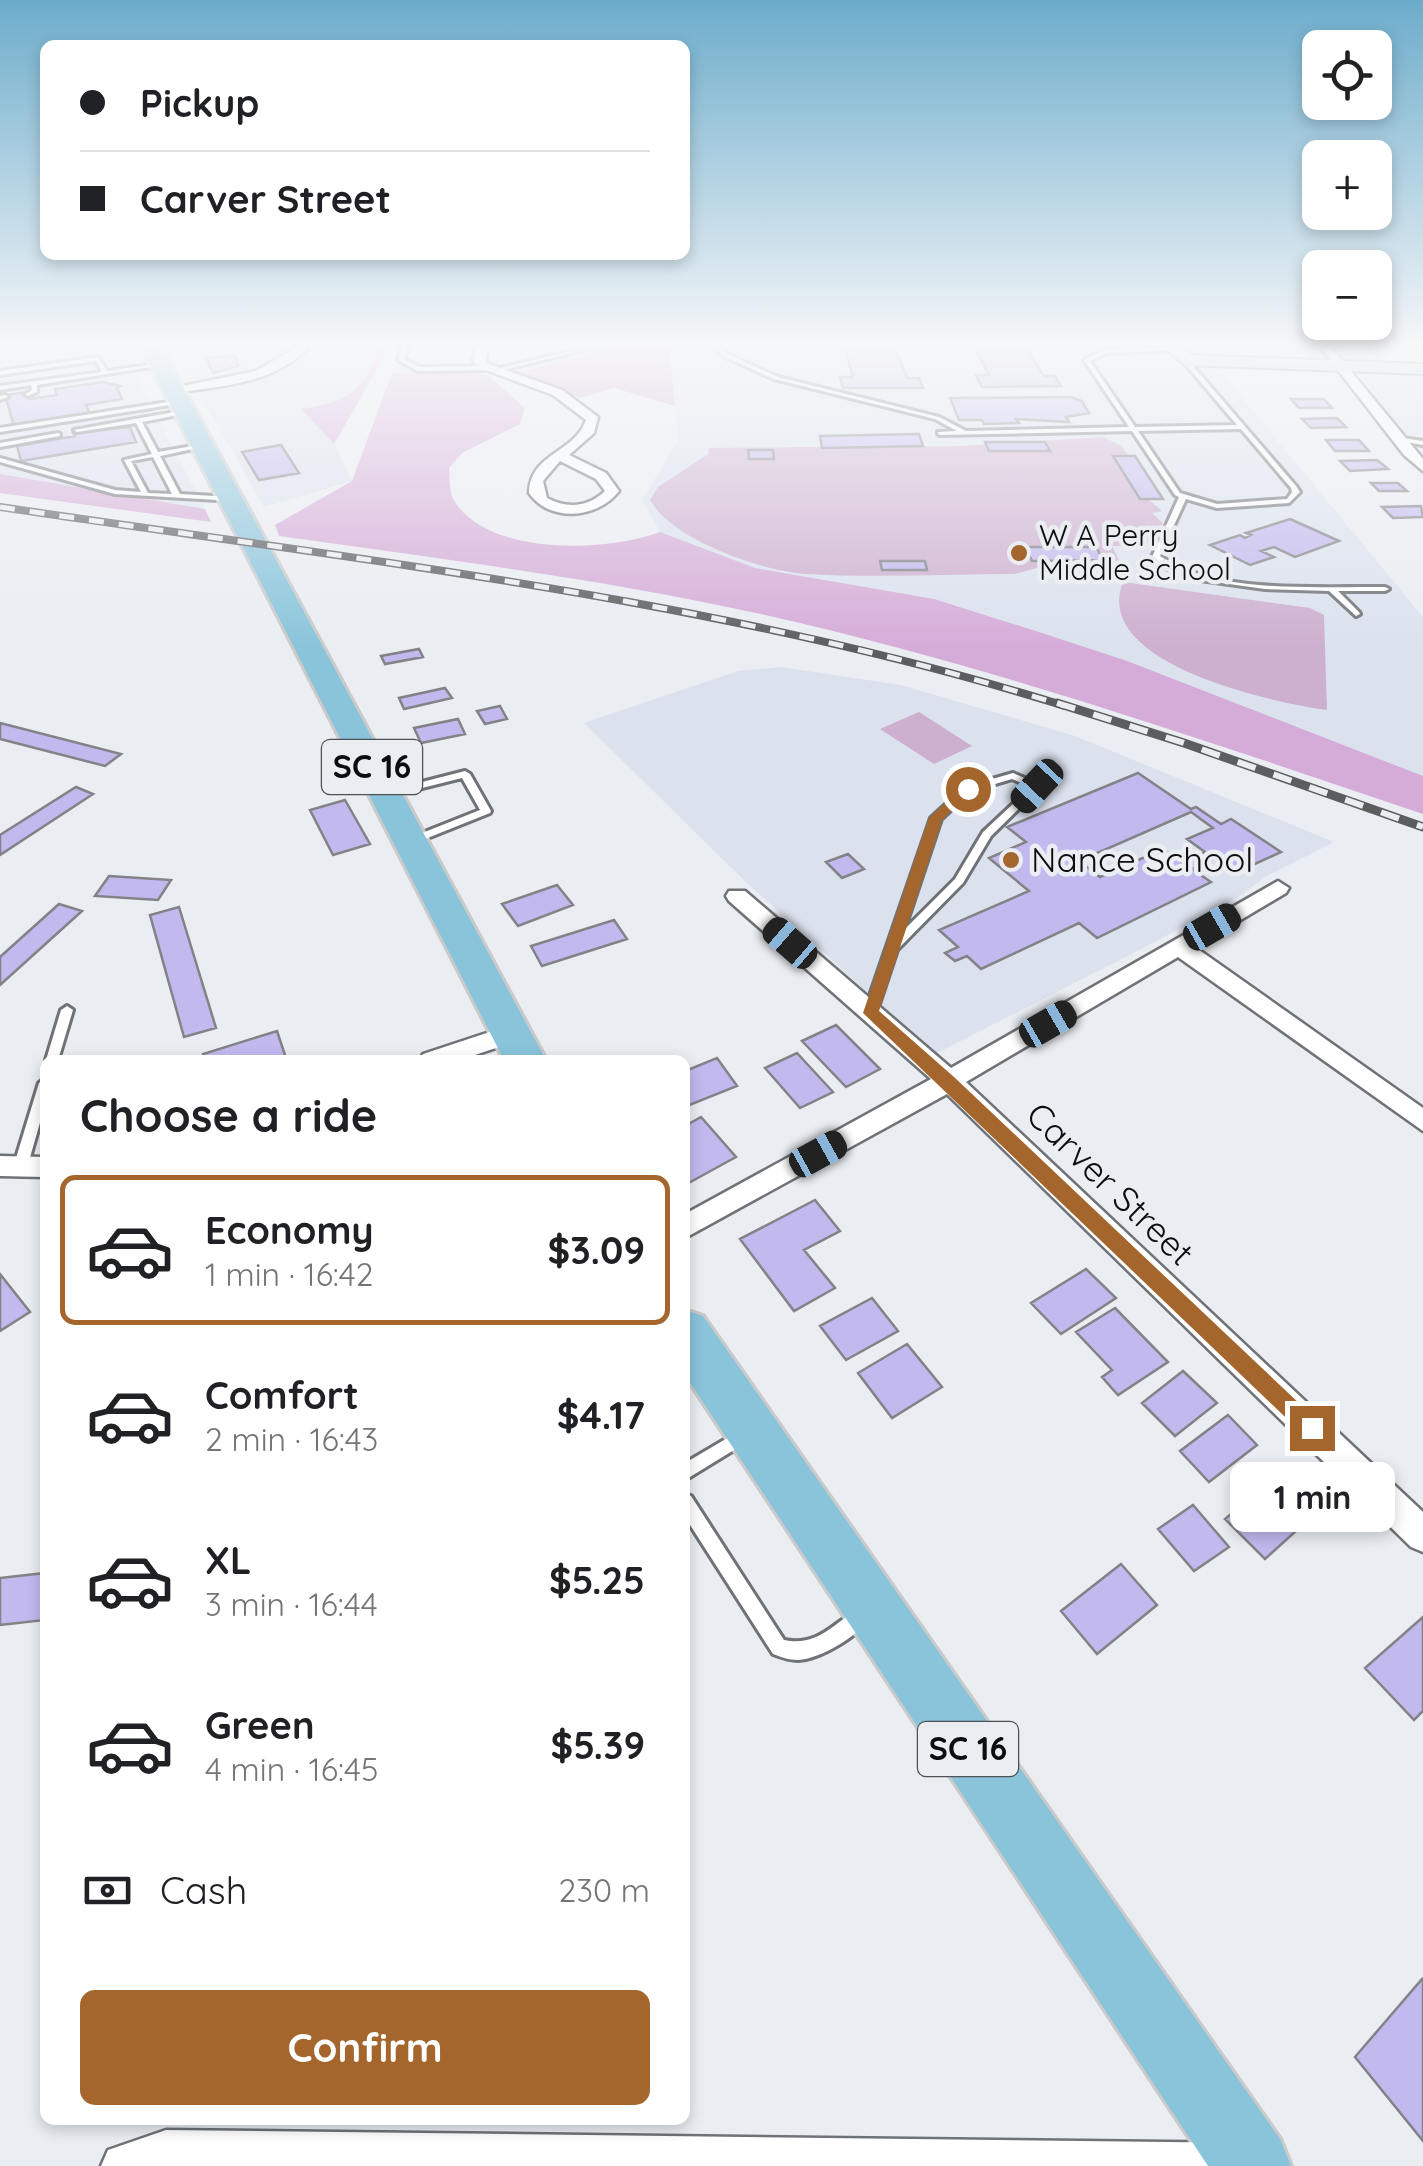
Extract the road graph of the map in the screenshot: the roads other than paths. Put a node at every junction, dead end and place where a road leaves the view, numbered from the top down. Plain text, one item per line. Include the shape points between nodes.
1 (152, 448) edge
2 (191, 448) edge
3 (205, 448) edge
4 (571, 448) edge
5 (1145, 448) edge
6 (1260, 448) edge
7 (1404, 448) edge
8 (155, 454) junction
9 (561, 456) junction
10 (0, 460) edge
11 (1423, 466) edge
12 (146, 494) junction
13 (177, 496) junction
14 (1183, 498) junction
15 (232, 500) junction
16 (1330, 588) junction
17 (1386, 589) dead end
18 (1356, 614) dead end
19 (386, 794) junction
20 (411, 842) junction
21 (1278, 888) dead end
22 (737, 896) dead end
23 (1179, 946) junction
24 (893, 947) junction
25 (67, 1010) dead end
26 (870, 1013) junction
27 (518, 1047) edge
28 (54, 1055) edge
29 (465, 1055) edge
30 (949, 1081) junction
31 (40, 1101) edge
32 (1423, 1122) edge
33 (22, 1167) edge
34 (690, 1223) edge
35 (690, 1339) edge
36 (752, 1430) junction
37 (690, 1469) edge
38 (690, 1510) edge
39 (1423, 1535) edge
40 (873, 1610) junction
41 (124, 2166) edge
42 (1253, 2166) edge

1 - 8 lane
2 - 8 lane
3 - 15 main road, SC 16
4 - 9 street
5 - 14 lane
6 - 14 lane via 1294,487 1294,496 1282,504 1217,506
7 - 11 street
8 - 12 lane via 127,460
8 - 13 lane
9 - 9 street via 538,476 540,500 570,509 607,500 607,481
10 - 12 lane via 115,492
12 - 13 lane
13 - 15 lane
14 - 16 lane via 1156,557 1167,566 1231,584
15 - 19 main road, SC 16
16 - 17 lane
16 - 18 lane
19 - 20 main road, SC 16
19 - 20 lane via 465,774 486,811
20 - 27 main road, SC 16
21 - 23 street
22 - 26 street, Carver Street
23 - 30 street
23 - 32 street
24 - 24 lane via 936,818 968,789 1013,776 1037,786 986,834 959,881
24 - 26 lane
25 - 28 lane
26 - 30 street, Carver Street
27 - 29 street
30 - 34 street
30 - 39 street, Carver Street
31 - 33 lane
35 - 36 main road, SC 16
36 - 37 lane
36 - 40 main road, SC 16
38 - 40 lane via 778,1648 810,1652
40 - 42 main road, SC 16
41 - 42 street via 166,2152

